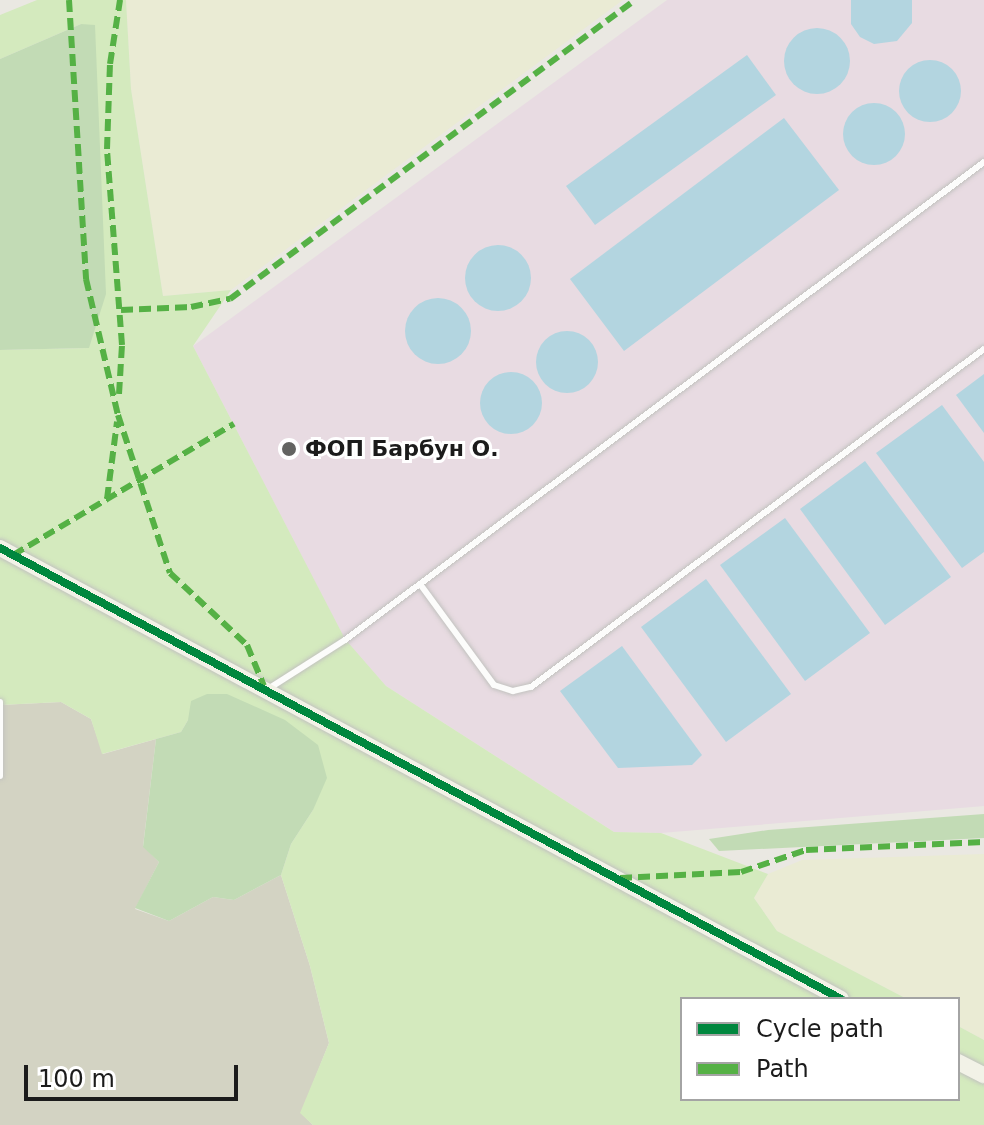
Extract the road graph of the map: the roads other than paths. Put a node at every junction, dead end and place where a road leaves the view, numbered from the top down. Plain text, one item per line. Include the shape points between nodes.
1 (984, 162) edge
2 (984, 349) edge
3 (0, 548) edge
4 (420, 584) junction
5 (268, 689) junction
6 (0, 702) edge
7 (0, 776) edge
8 (837, 997) edge
9 (960, 1063) edge
10 (984, 1075) edge

1 - 4 lane
2 - 4 lane via 531,687 513,691 494,685
3 - 5 street
4 - 5 lane
5 - 8 street
6 - 7 lane
9 - 10 street

